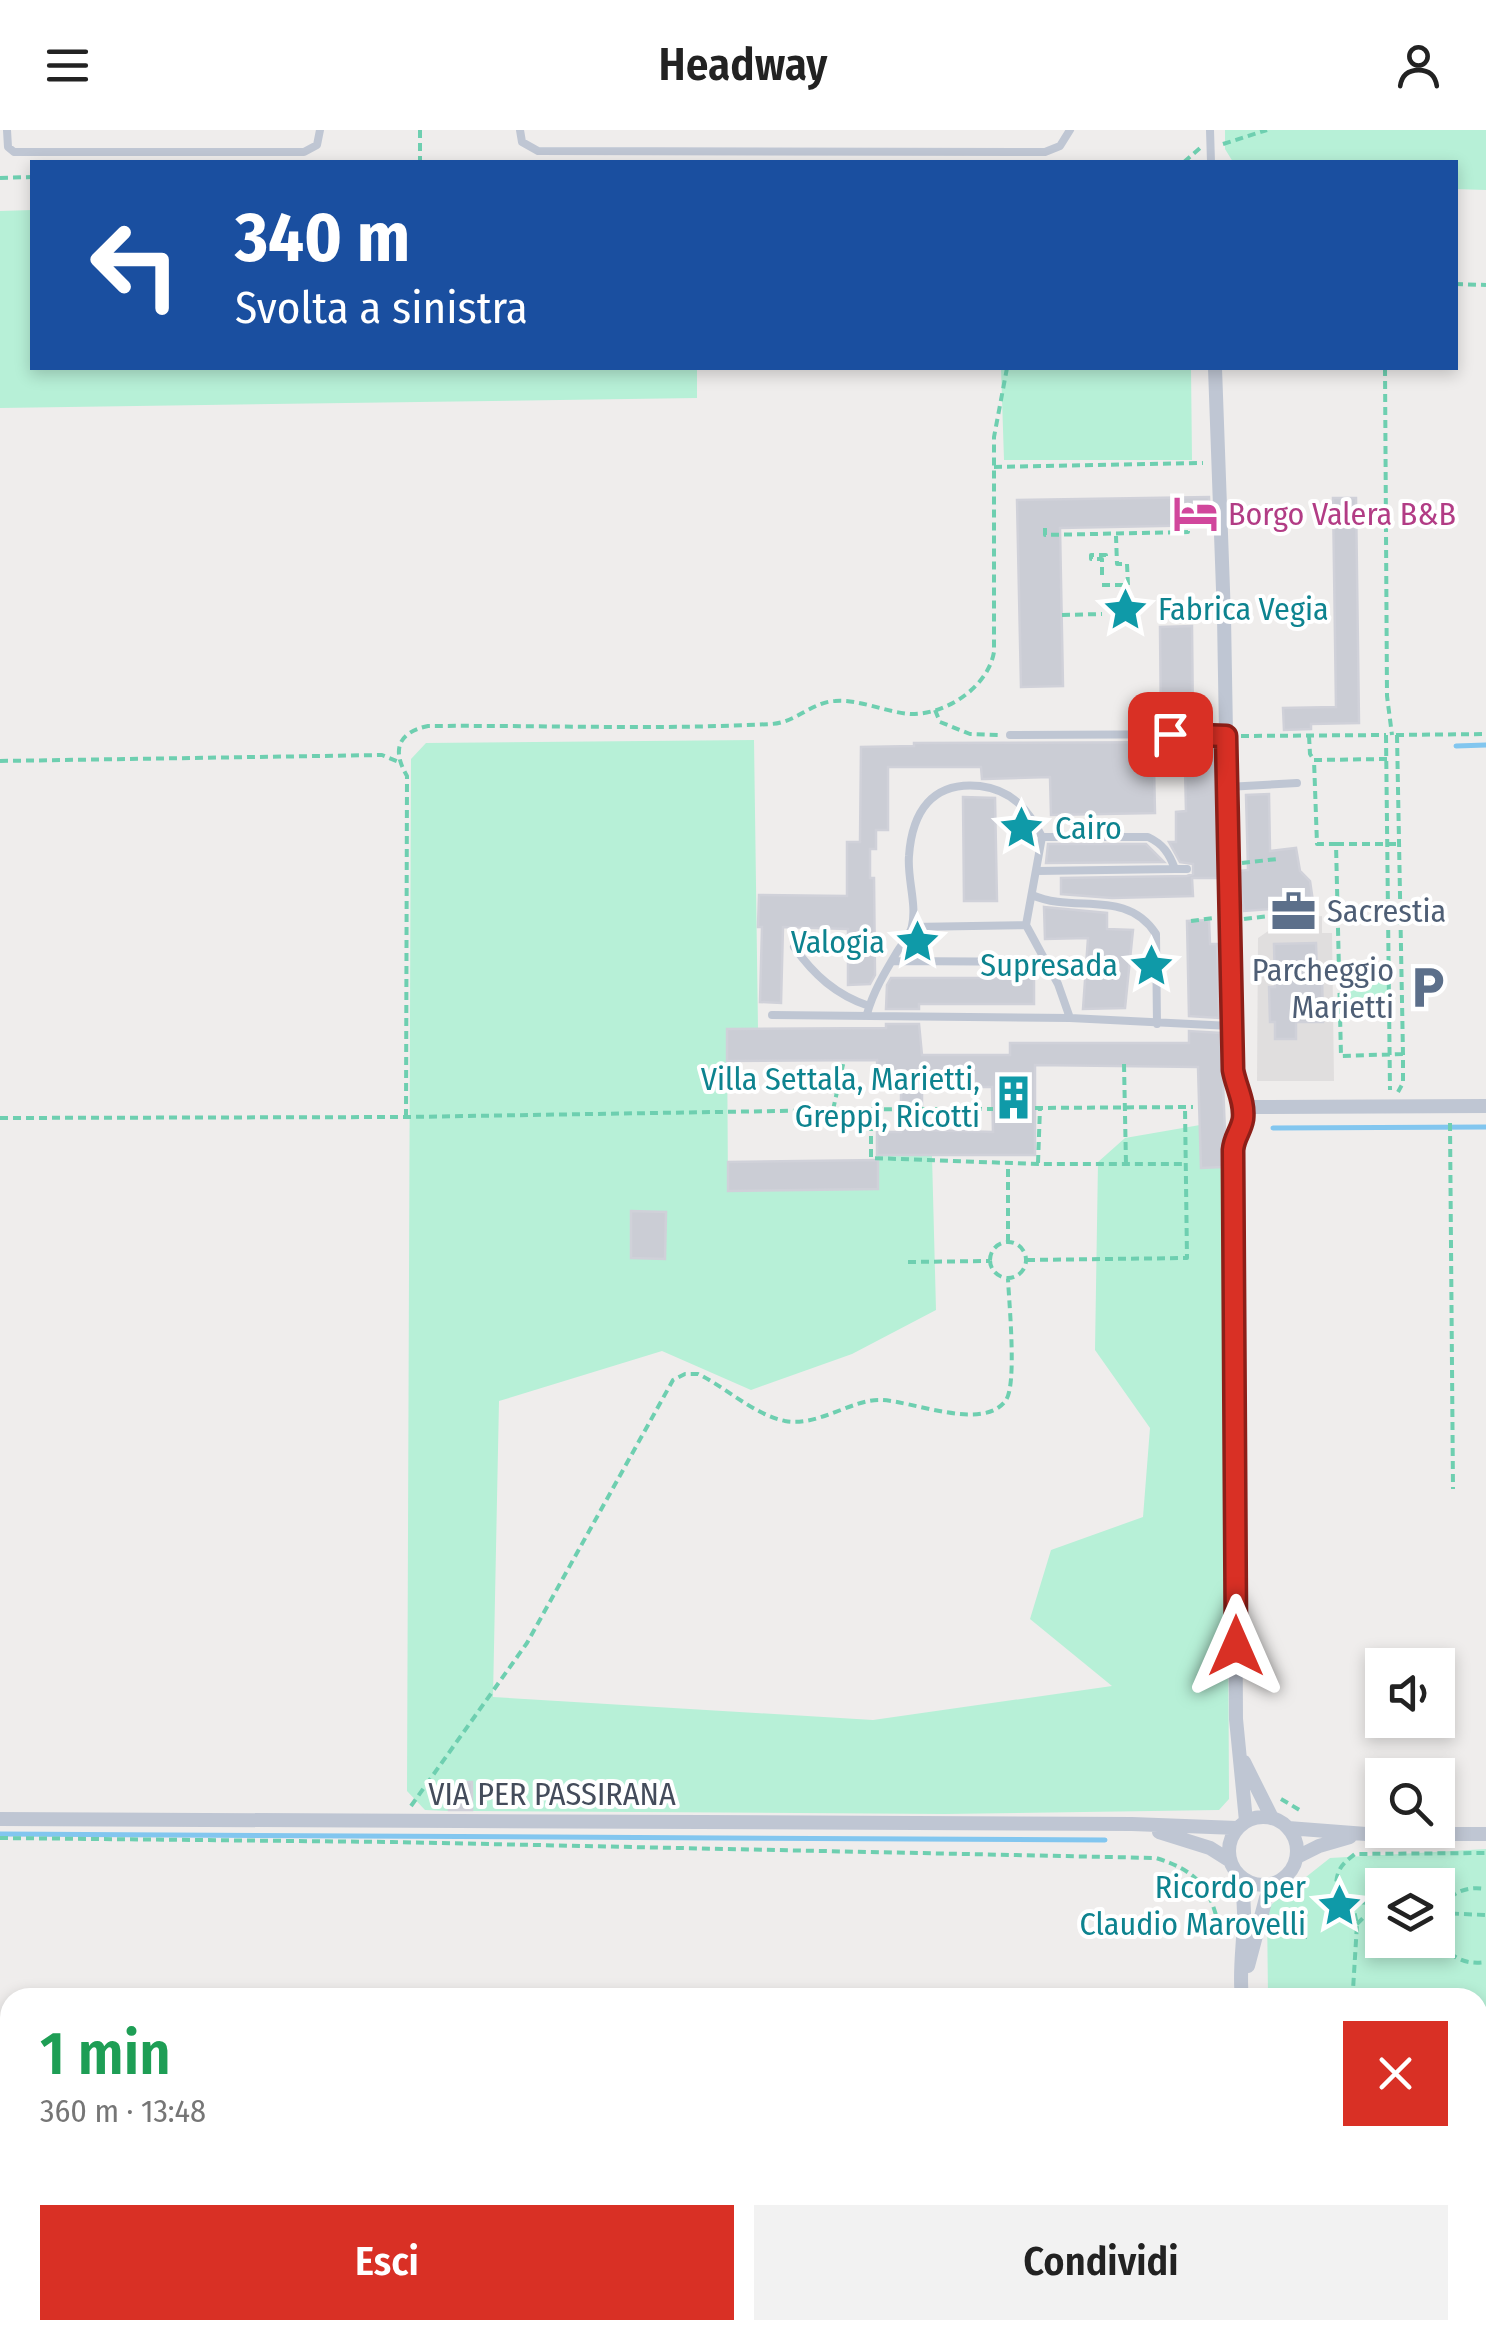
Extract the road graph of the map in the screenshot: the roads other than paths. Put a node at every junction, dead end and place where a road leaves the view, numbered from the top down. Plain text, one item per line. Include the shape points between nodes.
1 (7, 130) edge
2 (320, 130) edge
3 (520, 130) edge
4 (1070, 130) edge
5 (1210, 130) edge
6 (1211, 160) edge
7 (1215, 370) edge
8 (1226, 735) junction
9 (1010, 736) road end
10 (1297, 783) dead end
11 (1227, 787) junction
12 (1042, 837) junction
13 (1175, 869) junction
14 (1187, 869) dead end
15 (1037, 871) junction
16 (1032, 895) junction
17 (1026, 925) junction
18 (912, 927) junction
19 (794, 947) dead end
20 (892, 961) junction
21 (1044, 962) junction
22 (868, 1010) junction
23 (772, 1015) dead end
24 (1070, 1018) junction
25 (1157, 1024) junction
26 (1231, 1026) junction
27 (1486, 1106) edge
28 (1244, 1107) junction
29 (1240, 1753) junction
30 (1272, 1818) junction
31 (0, 1819) edge
32 (1104, 1824) junction
33 (1241, 1825) junction
34 (1288, 1828) junction
35 (1365, 1834) edge
36 (1365, 1834) edge
37 (1455, 1834) edge
38 (1486, 1834) edge
39 (1297, 1857) junction
40 (1229, 1860) junction
41 (1239, 1877) junction
42 (1274, 1884) junction
43 (1241, 1988) edge
44 (1244, 1988) edge

1 - 2 lane via 14,152 304,152 317,145
3 - 4 lane via 522,142 538,151 1044,152 1060,146
5 - 6 lane
7 - 8 street
8 - 9 lane
8 - 11 street
10 - 11 lane
11 - 26 street via 1228,866 1237,918
12 - 13 lane via 1148,837 1170,854
12 - 15 lane
12 - 18 lane via 1030,812 997,790 938,791 926,802 909,855
13 - 14 lane
13 - 15 lane
15 - 16 lane
16 - 17 lane
16 - 25 lane via 1111,904 1148,921 1156,934
17 - 18 lane
17 - 21 lane
18 - 20 lane
19 - 22 lane via 809,969
20 - 21 lane
20 - 22 lane
21 - 24 lane
22 - 23 lane
22 - 24 lane
24 - 25 lane
25 - 26 lane
26 - 28 street via 1234,1080
27 - 28 street
28 - 29 street via 1233,1150
29 - 30 street
29 - 33 street
30 - 33 street
30 - 34 street
31 - 32 street, VIA PER PASSIRANA
32 - 33 street, VIA PER PASSIRANA
32 - 40 street, VIA PER PASSIRANA via 1175,1835
33 - 40 street via 1229,1843
34 - 35 street
34 - 39 street
36 - 39 street
37 - 38 street
39 - 42 street
40 - 41 street
41 - 42 street
41 - 43 street via 1245,1894
42 - 44 street

